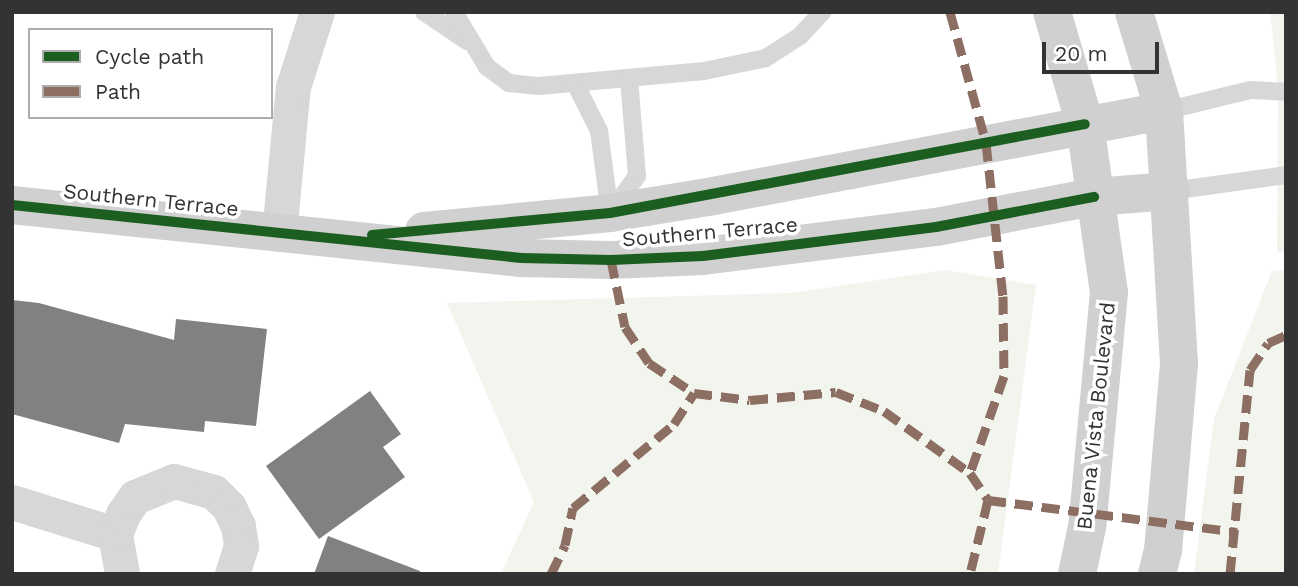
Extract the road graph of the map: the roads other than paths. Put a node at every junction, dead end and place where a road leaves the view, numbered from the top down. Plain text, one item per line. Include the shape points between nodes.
1 (317, 12) edge
2 (424, 12) edge
3 (454, 12) edge
4 (822, 12) edge
5 (1052, 12) edge
6 (1134, 12) edge
7 (468, 42) junction
8 (629, 78) junction
9 (575, 83) junction
10 (1286, 92) edge
11 (1164, 111) junction
12 (1085, 124) junction
13 (1286, 175) edge
14 (1171, 191) junction
15 (1094, 197) junction
16 (12, 205) edge
17 (610, 213) junction
18 (279, 234) junction
19 (326, 239) junction
20 (611, 260) junction
21 (12, 502) edge
22 (115, 534) junction
23 (122, 574) edge
24 (232, 574) edge
25 (1077, 574) edge
26 (1157, 574) edge

1 - 18 street via 293,87
2 - 7 lane
3 - 7 lane
4 - 8 lane via 800,36 766,58 704,71
5 - 12 street, Buena Vista Boulevard
6 - 11 street
7 - 9 lane via 487,67 509,83
8 - 9 lane
8 - 17 lane via 637,176
9 - 17 lane via 599,131
10 - 11 lane via 1251,90
11 - 12 street, Southern Terrace
11 - 14 street
12 - 15 street, Buena Vista Boulevard
12 - 17 street, Southern Terrace
13 - 14 lane
14 - 15 street, Southern Terrace
14 - 26 street via 1179,364
15 - 20 street, Southern Terrace via 936,227 703,256
15 - 25 street, Buena Vista Boulevard via 1109,292 1087,527
16 - 18 street, Southern Terrace
17 - 19 street, Southern Terrace
17 - 20 street
18 - 19 street, Southern Terrace
19 - 20 street, Southern Terrace via 521,258
21 - 22 street
22 - 23 street
22 - 24 street via 135,497 174,481 195,483 214,492 238,526 241,546

